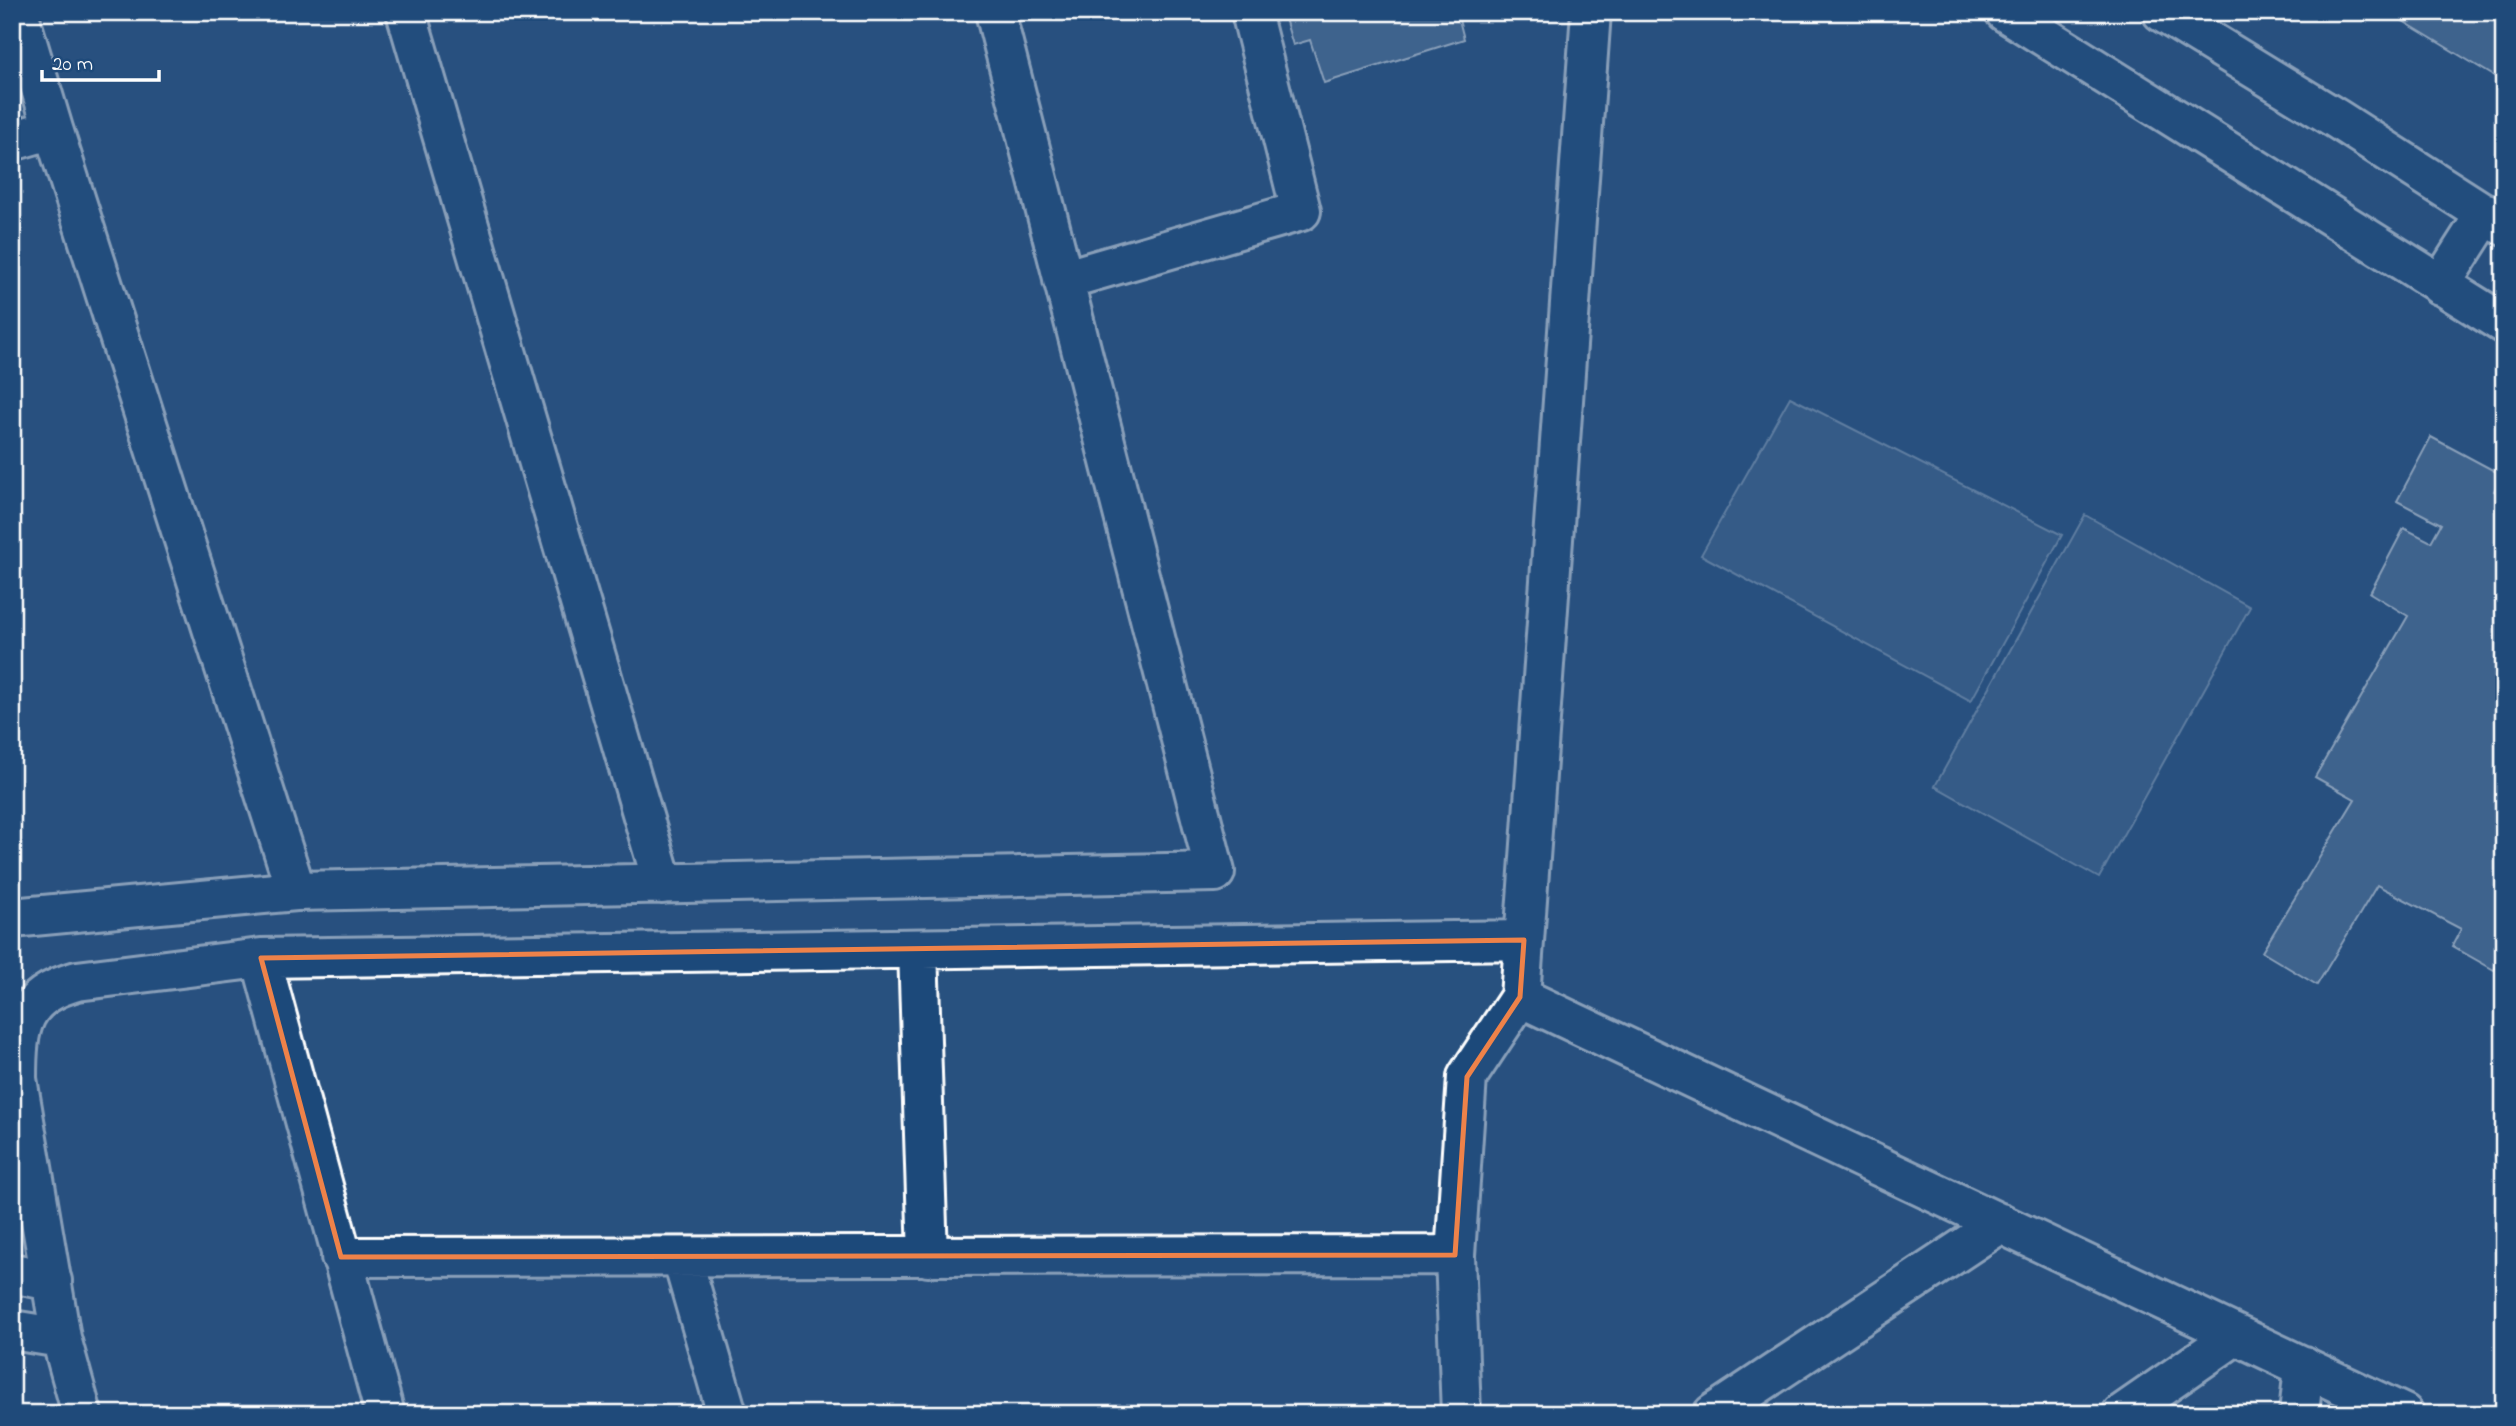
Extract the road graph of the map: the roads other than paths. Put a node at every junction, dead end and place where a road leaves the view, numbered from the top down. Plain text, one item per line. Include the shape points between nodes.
1 (406, 12) edge
2 (995, 12) edge
3 (1251, 12) edge
4 (1591, 12) edge
5 (2006, 12) edge
6 (2162, 12) edge
7 (22, 16) edge
8 (53, 129) junction
9 (12, 141) edge
10 (2495, 219) edge
11 (1063, 280) junction
12 (2440, 285) junction
13 (2504, 324) edge
14 (663, 884) junction
15 (296, 891) junction
16 (12, 918) edge
17 (1524, 940) junction
18 (918, 949) junction
19 (261, 958) junction
20 (1520, 998) junction
21 (2001, 1223) junction
22 (1455, 1255) junction
23 (341, 1257) junction
24 (928, 1257) junction
25 (682, 1258) junction
26 (12, 1273) edge
27 (52, 1281) junction
28 (12, 1329) edge
29 (2236, 1335) junction
30 (61, 1338) junction
31 (2304, 1366) junction
32 (82, 1414) edge
33 (385, 1414) edge
34 (727, 1414) edge
35 (1461, 1414) edge
36 (1713, 1414) edge
37 (2122, 1414) edge
38 (2299, 1414) edge
39 (2404, 1414) edge

1 - 14 street
2 - 11 street
3 - 11 street via 1301,211
4 - 17 street
5 - 12 street
6 - 10 street
7 - 8 street
8 - 9 street
8 - 15 street
10 - 12 street
11 - 14 street via 1215,872
12 - 13 street
14 - 15 street
15 - 16 street
17 - 18 street
17 - 20 street
18 - 19 street
18 - 24 street
19 - 23 street
19 - 27 street via 77,981 55,987 27,1012 20,1029 17,1079
20 - 21 street
20 - 22 street via 1467,1077
21 - 29 street
21 - 36 street
22 - 24 street
22 - 35 street
23 - 25 street
23 - 33 street
24 - 25 street
25 - 34 street
26 - 27 street
27 - 30 street
28 - 30 street
29 - 31 street
29 - 37 street
30 - 32 street
31 - 38 street
31 - 39 street

